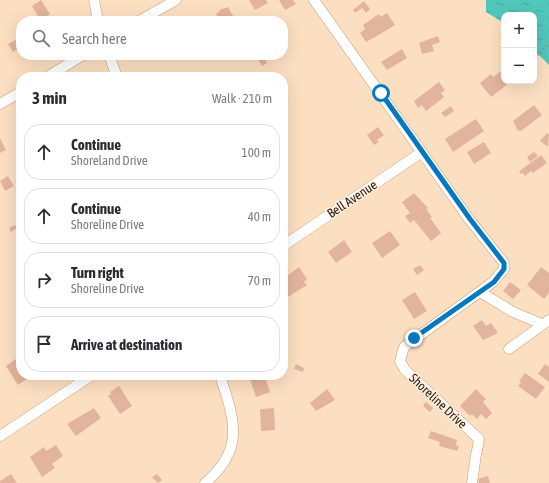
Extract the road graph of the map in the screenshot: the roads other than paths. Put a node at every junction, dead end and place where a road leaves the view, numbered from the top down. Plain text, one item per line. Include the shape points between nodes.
1 (94, 0) edge
2 (176, 0) edge
3 (314, 0) edge
4 (97, 16) edge
5 (148, 16) edge
6 (75, 60) edge
7 (111, 60) edge
8 (55, 72) edge
9 (115, 72) edge
10 (16, 95) edge
11 (0, 104) edge
12 (422, 152) junction
13 (288, 243) edge
14 (480, 292) junction
15 (545, 322) edge
16 (509, 349) dead end
17 (84, 380) edge
18 (222, 380) edge
19 (0, 436) edge
20 (205, 483) edge
21 (472, 483) edge

1 - 4 street
2 - 5 street
3 - 12 street
6 - 8 street
7 - 9 street
10 - 11 street
12 - 13 street, Bell Avenue
12 - 14 street, Shoreline Drive via 504,263 504,269 494,282
14 - 15 street via 513,312
14 - 21 street, Shoreline Drive via 404,347 400,361 405,370 478,440
15 - 16 street
17 - 19 street
18 - 20 street via 234,421 232,449 216,474

